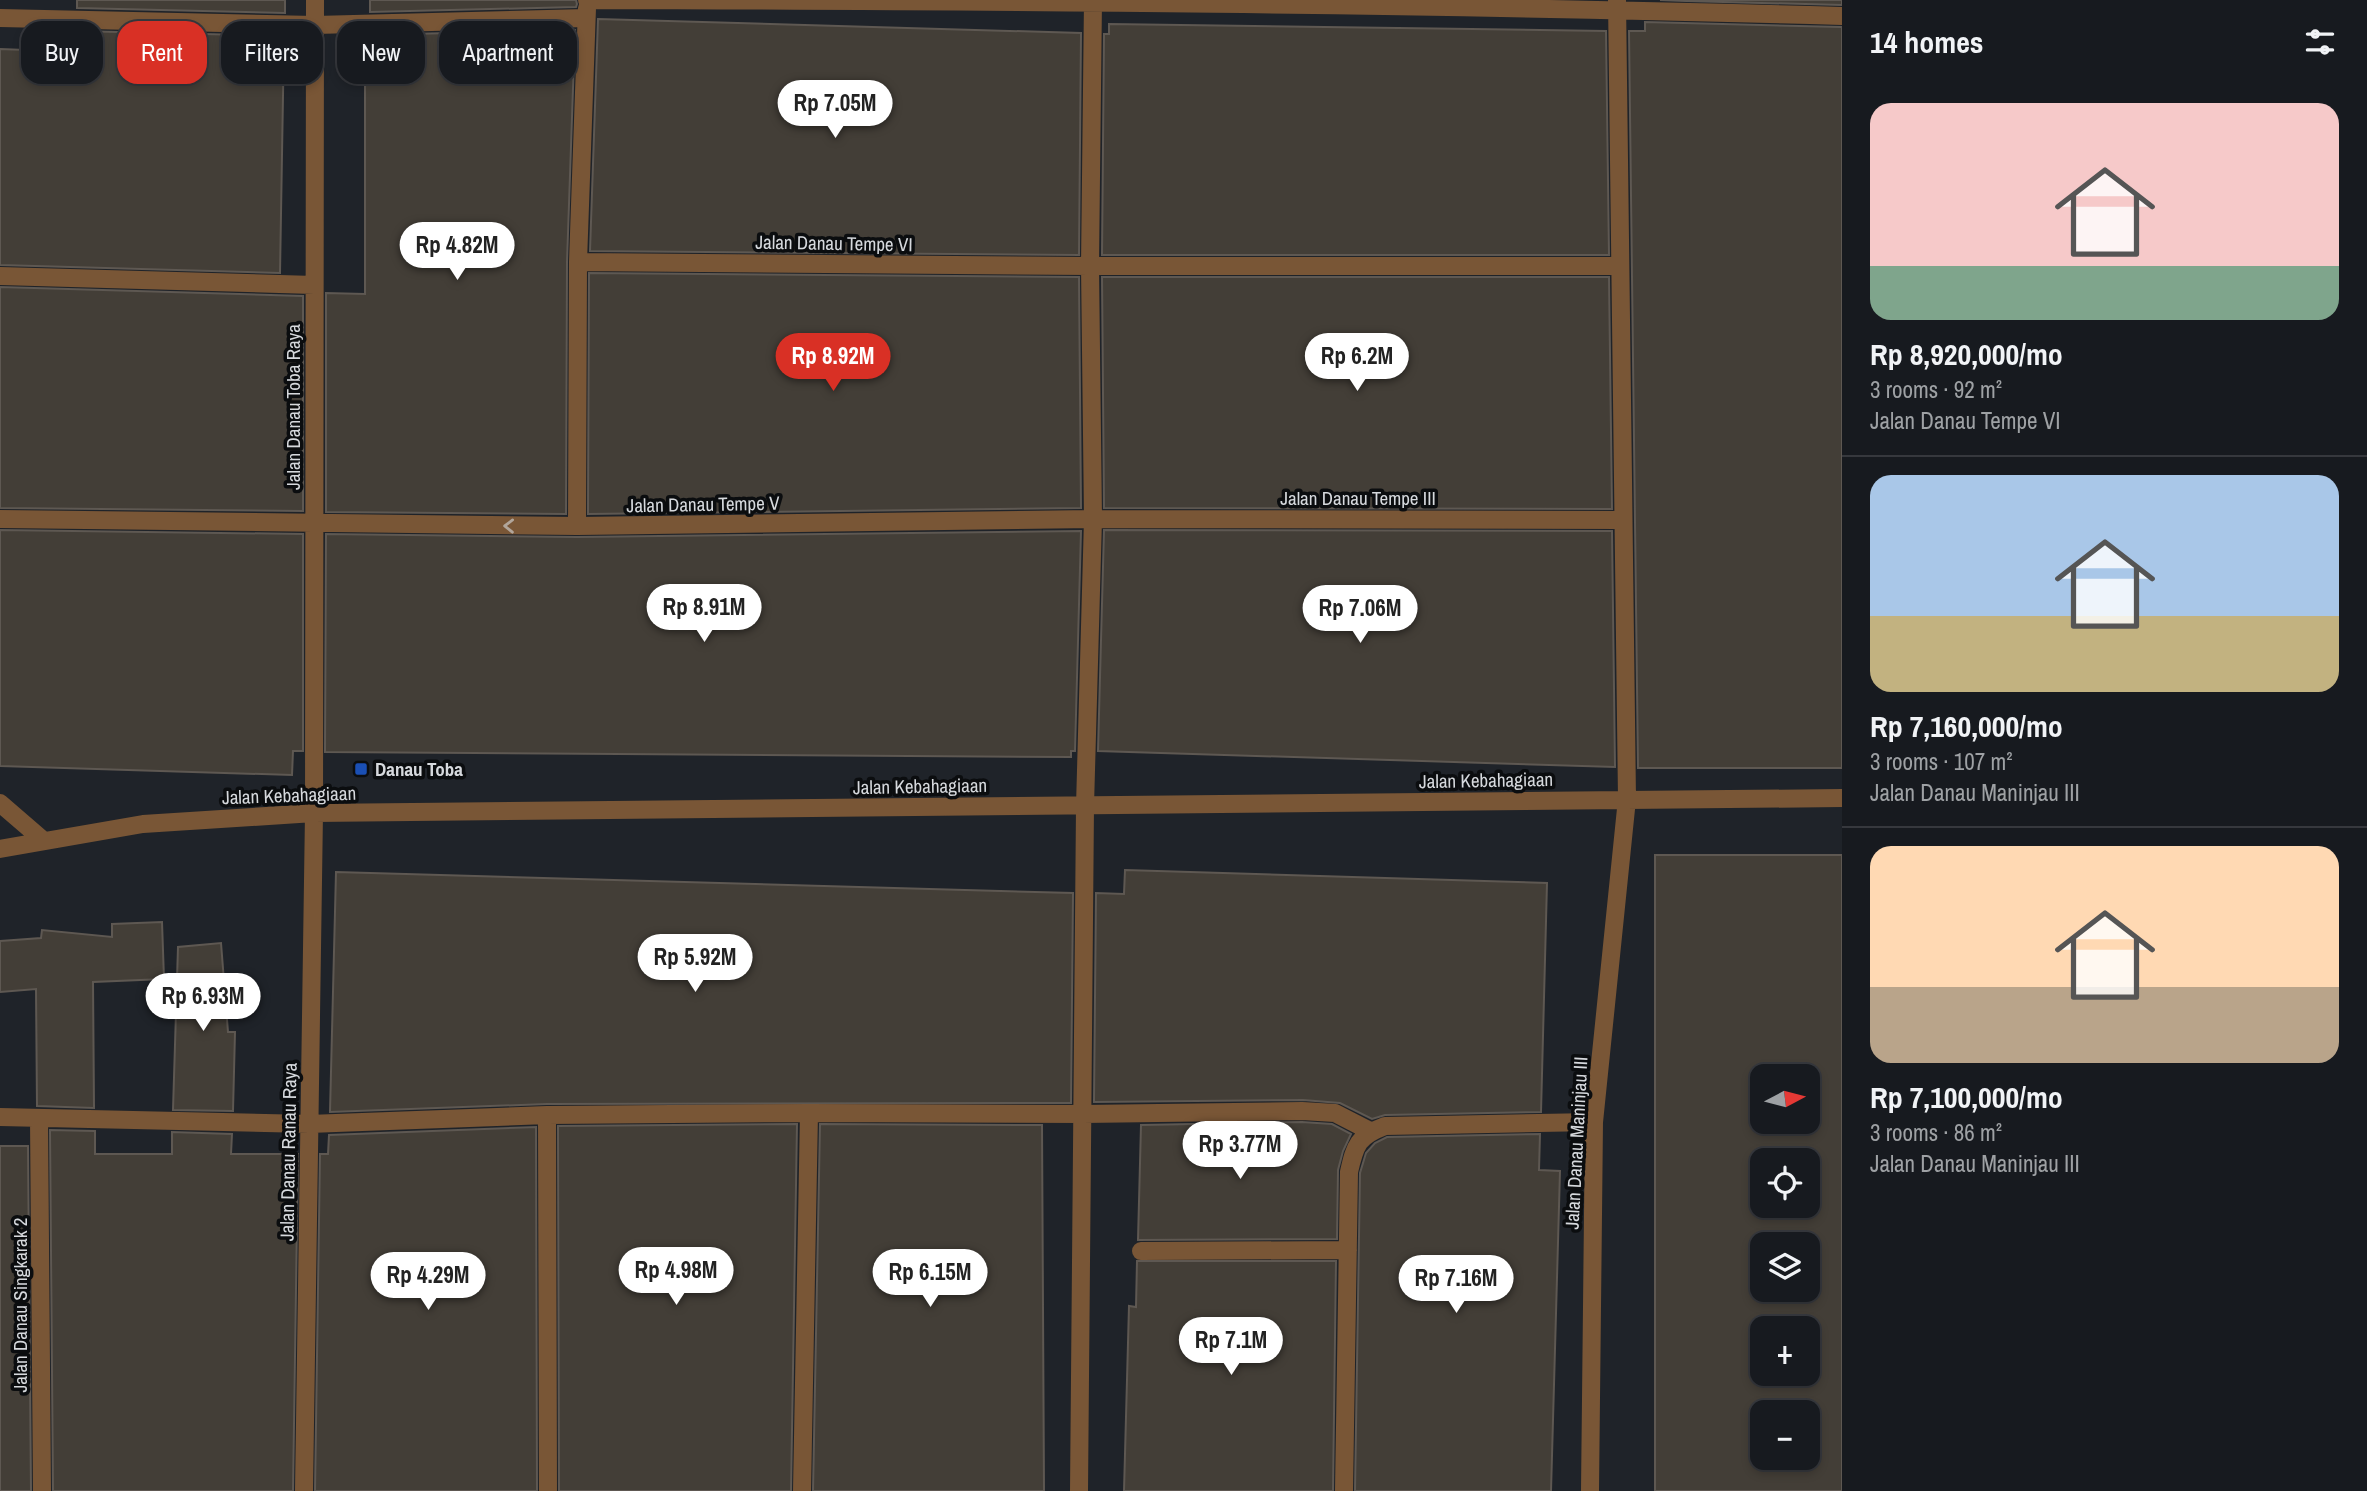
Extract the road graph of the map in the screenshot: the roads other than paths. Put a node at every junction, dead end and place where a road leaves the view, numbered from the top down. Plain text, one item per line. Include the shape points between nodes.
1 (46, 0) edge
2 (315, 0) edge
3 (1093, 1) edge
4 (1617, 5) edge
5 (587, 6) edge
6 (1842, 16) edge
7 (0, 18) edge
8 (45, 19) junction
9 (315, 21) edge
10 (221, 23) edge
11 (323, 24) edge
12 (315, 84) edge
13 (578, 262) junction
14 (1090, 266) junction
15 (1620, 266) junction
16 (0, 276) edge
17 (314, 285) junction
18 (0, 519) edge
19 (1093, 519) junction
20 (1623, 520) junction
21 (314, 524) junction
22 (577, 526) junction
23 (1842, 797) edge
24 (1627, 799) junction
25 (0, 803) edge
26 (1085, 806) junction
27 (314, 813) junction
28 (44, 841) junction
29 (0, 849) edge
30 (809, 1113) junction
31 (1083, 1114) junction
32 (547, 1115) junction
33 (0, 1117) edge
34 (39, 1119) junction
35 (1594, 1122) junction
36 (310, 1125) junction
37 (1370, 1131) junction
38 (1348, 1250) junction
39 (1142, 1251) dead end
40 (42, 1491) edge
41 (304, 1491) edge
42 (548, 1491) edge
43 (802, 1491) edge
44 (1079, 1491) edge
45 (1344, 1491) edge
46 (1590, 1491) edge

1 - 8 street
2 - 9 street, Jalan Danau Toba Raya
3 - 4 street
3 - 5 street
3 - 14 street
4 - 6 street
4 - 15 street, Jalan Danau Maninjau III
5 - 11 street
5 - 13 street
7 - 8 street
8 - 10 street
12 - 17 street, Jalan Danau Toba Raya
13 - 14 street, Jalan Danau Tempe VI
13 - 22 street
14 - 15 street, Jalan Danau Tempe VI
14 - 19 street
15 - 20 street, Jalan Danau Maninjau III
16 - 17 street
17 - 21 street, Jalan Danau Toba Raya
18 - 21 street, Jalan Danau Tempe V
19 - 20 street, Jalan Danau Tempe III
19 - 22 street, Jalan Danau Tempe V
19 - 26 street
20 - 24 street, Jalan Danau Maninjau III
22 -> 21 street, Jalan Danau Tempe V
21 - 27 street, Jalan Danau Toba Raya
23 - 24 street, Jalan Kebahagiaan
24 - 26 street, Jalan Kebahagiaan
24 - 35 street, Jalan Danau Maninjau III
25 - 28 street
26 - 27 street, Jalan Kebahagiaan
26 - 31 street
27 - 28 street, Jalan Kebahagiaan via 143,824
27 - 36 street, Jalan Danau Ranau Raya
28 - 29 street, Jalan Kebahagiaan
30 - 31 street
30 - 32 street
30 - 43 street
31 - 37 street via 1302,1111 1335,1113
31 - 44 street
32 - 36 street
32 - 42 street
33 - 34 street
34 - 36 street
34 - 40 street, Jalan Danau Singkarak 2
35 - 37 street via 1385,1126
35 - 46 street, Jalan Danau Maninjau III
36 - 41 street, Jalan Danau Ranau Raya
37 - 38 street via 1355,1145 1349,1172
38 - 39 street
38 - 45 street

